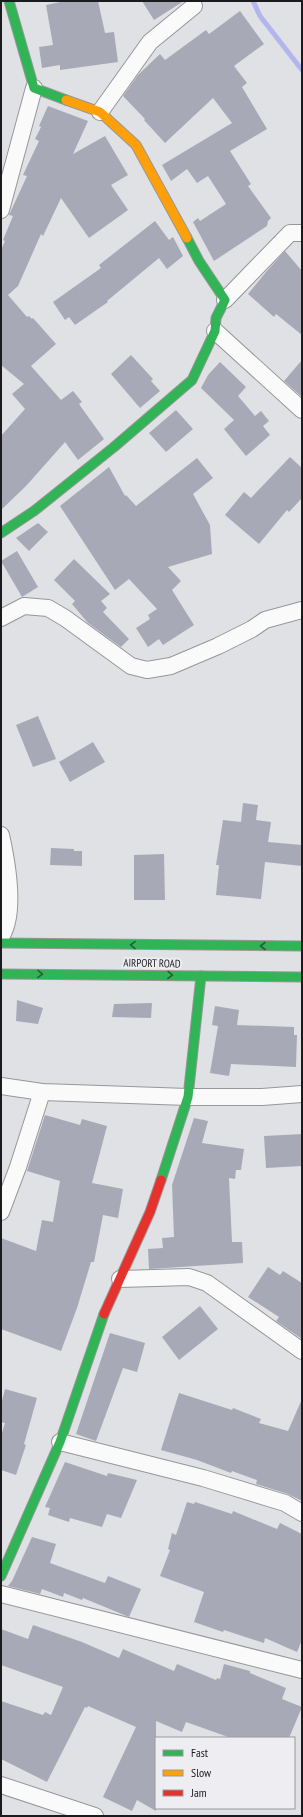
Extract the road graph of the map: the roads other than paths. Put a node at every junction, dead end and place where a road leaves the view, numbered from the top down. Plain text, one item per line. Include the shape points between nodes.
1 (9, 1) edge
2 (194, 6) dead end
3 (34, 88) junction
4 (100, 112) junction
5 (1, 210) edge
6 (302, 233) edge
7 (225, 300) junction
8 (215, 331) junction
9 (302, 410) edge
10 (1, 533) edge
11 (302, 610) edge
12 (1, 618) edge
13 (1, 835) edge
14 (1, 938) edge
15 (1, 943) edge
16 (302, 946) edge
17 (1, 974) edge
18 (201, 976) junction
19 (302, 977) edge
20 (1, 1086) edge
21 (42, 1092) junction
22 (302, 1094) edge
23 (188, 1097) junction
24 (1, 1212) edge
25 (120, 1279) junction
26 (302, 1351) edge
27 (60, 1442) junction
28 (302, 1513) edge
29 (1, 1576) edge
30 (1, 1594) edge
31 (302, 1670) edge
32 (1, 1785) edge
33 (95, 1816) edge

1 - 3 street
2 - 4 street via 150,42
3 - 4 street
3 - 5 street
4 - 7 street via 136,145 199,261
6 - 7 street via 290,233
7 - 8 street via 216,318
8 - 9 street
8 - 10 street via 192,380 114,447 34,511
11 - 12 street via 265,620 252,629 172,666 147,670 131,666 48,608 24,606
13 - 14 street via 10,902
16 -> 15 street, AIRPORT ROAD
17 -> 18 street, AIRPORT ROAD
18 - 19 street, AIRPORT ROAD
18 - 23 street
20 - 21 street
21 - 23 street
21 - 24 street
22 - 23 street
23 - 25 street via 150,1212
25 - 26 street via 189,1277 207,1283
25 - 27 street via 102,1316
27 - 28 street via 203,1478 285,1503
27 - 29 street
30 - 31 street
32 - 33 street

